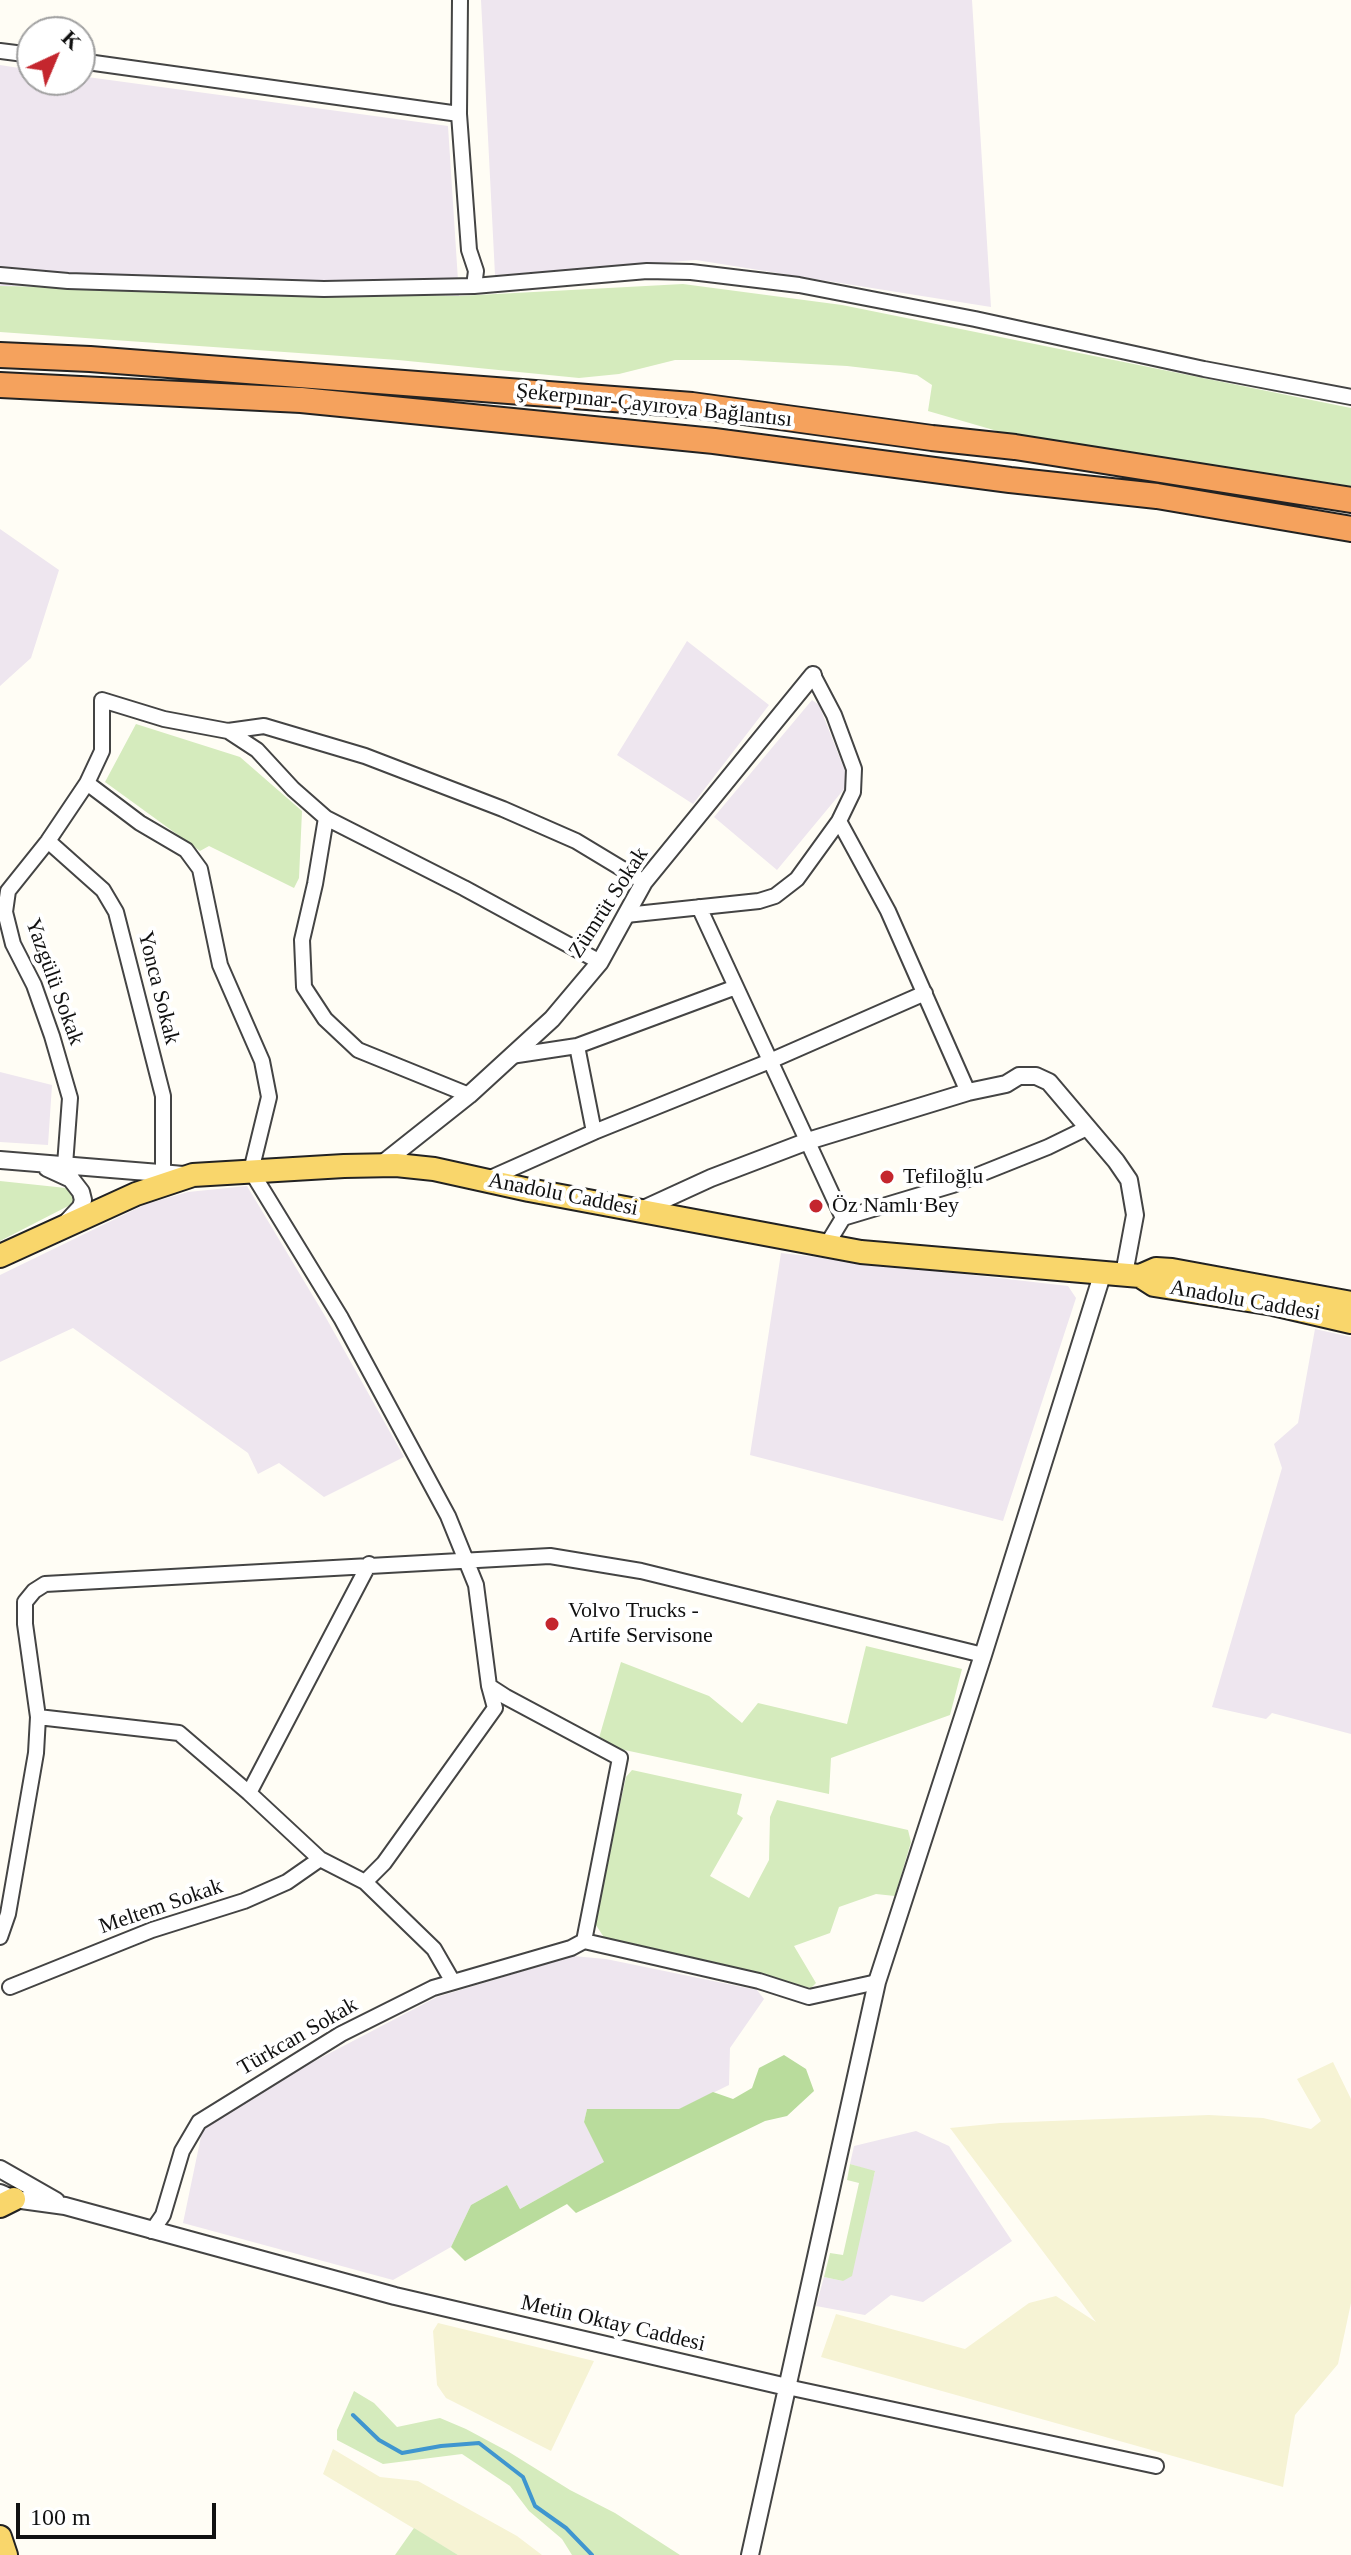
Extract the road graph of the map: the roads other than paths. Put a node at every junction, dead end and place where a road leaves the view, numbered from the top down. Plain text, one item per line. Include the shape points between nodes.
1 (460, 0) edge
2 (96, 63) edge
3 (459, 114) junction
4 (0, 275) edge
5 (474, 286) junction
6 (0, 353) edge
7 (0, 385) edge
8 (121, 391) junction
9 (0, 394) edge
10 (1351, 397) edge
11 (1351, 500) edge
12 (1351, 528) edge
13 (813, 675) joint
14 (228, 731) junction
15 (87, 783) junction
16 (326, 818) junction
17 (839, 821) junction
18 (48, 841) junction
19 (644, 882) junction
20 (699, 907) junction
21 (626, 915) junction
22 (600, 962) junction
23 (736, 987) junction
24 (925, 993) junction
25 (577, 1046) junction
26 (511, 1056) junction
27 (770, 1061) junction
28 (968, 1092) junction
29 (469, 1095) junction
30 (1087, 1128) junction
31 (594, 1132) junction
32 (808, 1141) junction
33 (0, 1160) edge
34 (26, 1162) junction
35 (382, 1164) junction
36 (65, 1165) junction
37 (251, 1171) junction
38 (163, 1173) junction
39 (193, 1175) junction
40 (486, 1180) junction
41 (639, 1211) junction
42 (843, 1218) junction
43 (58, 1229) junction
44 (826, 1246) junction
45 (0, 1256) edge
46 (1122, 1274) junction
47 (1351, 1303) edge
48 (1351, 1322) edge
49 (465, 1560) junction
50 (369, 1564) junction
51 (983, 1655) junction
52 (489, 1686) junction
53 (38, 1717) junction
54 (249, 1793) junction
55 (320, 1859) junction
56 (365, 1882) junction
57 (0, 1937) edge
58 (584, 1941) junction
59 (453, 1982) junction
60 (877, 1982) junction
61 (10, 1987) dead end
62 (0, 2169) edge
63 (5, 2199) edge
64 (65, 2206) junction
65 (152, 2231) junction
66 (787, 2387) junction
67 (1156, 2466) dead end
68 (0, 2537) edge
69 (6, 2555) edge
70 (750, 2555) edge

1 - 3 street
2 - 3 street
3 - 5 street
4 - 5 street via 324,289
5 - 10 street via 647,271 799,285
6 - 11 highway, Şekerpınar-Çayırova Bağlantısı via 692,405 1015,447
7 - 8 highway, Şekerpınar-Çayırova Bağlantısı
8 - 9 highway
8 - 12 highway, Şekerpınar-Çayırova Bağlantısı via 301,400 714,441 1157,496
13 - 17 street via 854,769 853,792
13 - 19 street, Zümrüt Sokak
14 - 15 street, Yazgülü Sokak via 102,700 102,751
14 - 16 street via 257,750
14 - 19 street via 264,726 365,756 576,841
15 - 18 street, Yazgülü Sokak
15 - 37 street via 186,850 200,869 220,965 262,1061 269,1097
16 - 22 street
16 - 29 street via 302,940 304,987 325,1019 358,1050
17 - 20 street via 797,879 775,896
17 - 24 street
18 - 36 street, Yazgülü Sokak via 8,891 5,912 70,1098
18 - 38 street, Yonca Sokak via 103,890 116,912 163,1096
19 - 21 street, Zümrüt Sokak
20 - 21 street
20 - 23 street
21 - 22 street, Zümrüt Sokak
22 - 26 street, Zümrüt Sokak via 552,1019
23 - 25 street
23 - 27 street
24 - 27 street
24 - 28 street
25 - 26 street
25 - 31 street
26 - 29 street, Zümrüt Sokak
27 - 31 street
27 - 32 street
28 - 30 street via 1036,1076 1049,1082
28 - 32 street
29 - 35 street, Zümrüt Sokak
30 - 42 street via 953,1185
30 - 46 street via 1129,1180 1134,1229
31 - 40 street
32 - 41 street
32 - 42 street
33 - 34 street
34 - 36 street
34 - 43 street via 61,1173 81,1192 81,1207
35 - 37 main road, Anadolu Caddesi
35 - 40 main road, Anadolu Caddesi
36 - 38 street
37 - 39 main road, Anadolu Caddesi
37 - 49 street via 341,1318 448,1516
38 - 39 street
39 - 43 main road, Anadolu Caddesi
40 - 41 main road, Anadolu Caddesi
41 - 44 main road, Anadolu Caddesi
42 - 44 street
43 - 45 main road, Anadolu Caddesi
44 - 46 main road, Anadolu Caddesi
46 - 47 main road, Anadolu Caddesi via 1172,1270
46 - 48 main road, Anadolu Caddesi via 1154,1285
46 - 51 street
49 - 50 street
49 - 51 street via 550,1556 641,1571
49 - 52 street via 476,1585
50 - 53 street via 45,1584 25,1602
50 - 54 street
51 - 60 street
52 - 56 street via 495,1708
52 - 58 street via 620,1758
53 - 54 street via 179,1733
53 - 57 street via 11,1899
54 - 55 street
55 - 56 street
55 - 61 street, Meltem Sokak via 287,1882 244,1901 152,1930
56 - 59 street via 434,1949
58 - 59 street, Türkcan Sokak
58 - 60 street via 809,1997
59 - 65 street, Türkcan Sokak via 341,2034 199,2122 182,2151 163,2215
60 - 66 street
62 - 64 street, Metin Oktay Caddesi
63 - 64 street, Metin Oktay Caddesi
64 - 65 street, Metin Oktay Caddesi
65 - 66 street, Metin Oktay Caddesi via 395,2296
66 - 67 street, Metin Oktay Caddesi
66 - 70 street
68 - 69 main road

